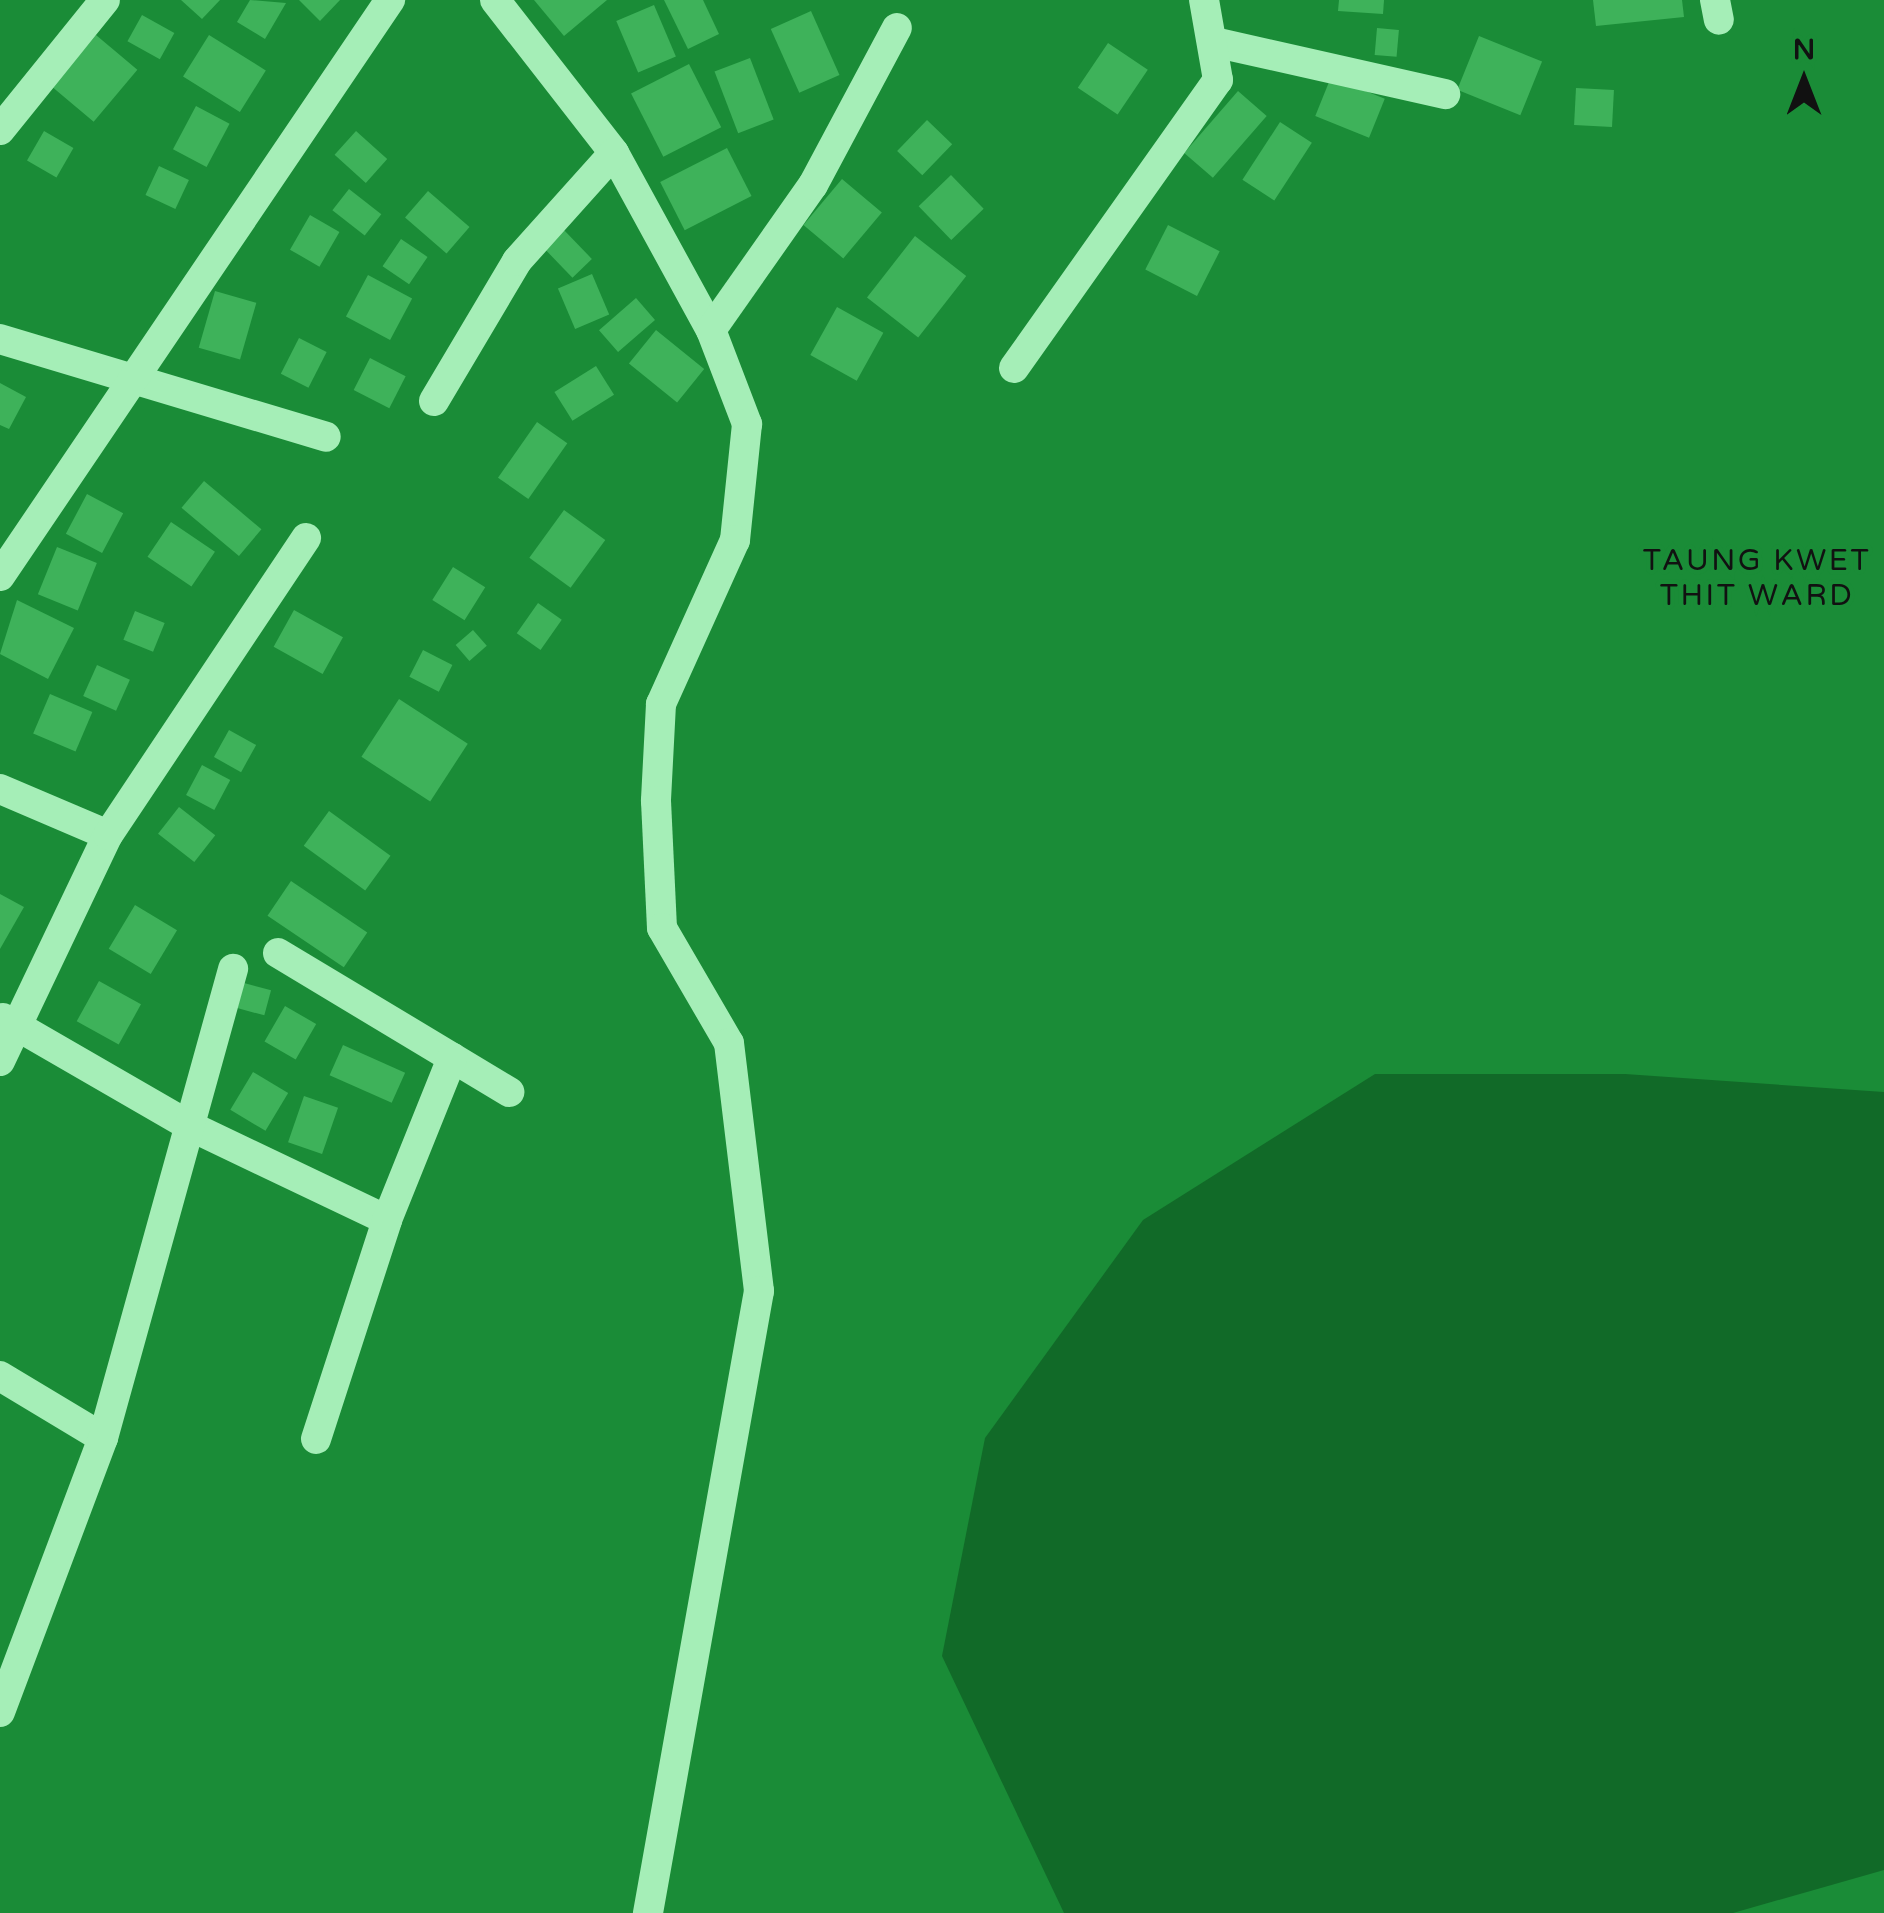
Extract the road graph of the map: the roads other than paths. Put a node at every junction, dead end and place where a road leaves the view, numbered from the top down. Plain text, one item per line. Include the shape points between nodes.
1 (105, 0) edge
2 (390, 0) edge
3 (495, 0) edge
4 (1204, 0) edge
5 (896, 28) dead end
6 (1218, 44) junction
7 (1445, 94) dead end
8 (0, 130) edge
9 (614, 153) junction
10 (711, 330) junction
11 (0, 339) edge
12 (1014, 368) dead end
13 (133, 379) junction
14 (434, 401) dead end
15 (326, 436) dead end
16 (306, 538) dead end
17 (0, 576) edge
18 (0, 788) edge
19 (108, 835) junction
20 (278, 953) dead end
21 (233, 969) dead end
22 (9, 1021) edge
23 (452, 1058) junction
24 (0, 1061) edge
25 (508, 1092) dead end
26 (192, 1127) junction
27 (387, 1220) junction
28 (0, 1376) edge
29 (103, 1438) junction
30 (316, 1440) dead end
31 (0, 1712) edge
32 (648, 1913) edge

1 - 8 street
2 - 13 street
3 - 9 street
4 - 6 street
5 - 10 street via 813,186
6 - 7 street
6 - 12 street via 1218,80
9 - 10 street
9 - 14 street via 516,261
10 - 32 street via 748,424 735,540 661,704 662,928 729,1043 759,1292
11 - 13 street
13 - 15 street
13 - 17 street
16 - 19 street
18 - 19 street
19 - 22 street
20 - 23 street
21 - 26 street
22 - 24 street
22 - 26 street
23 - 25 street
23 - 27 street
26 - 27 street
26 - 29 street
27 - 30 street
28 - 29 street
29 - 31 street

